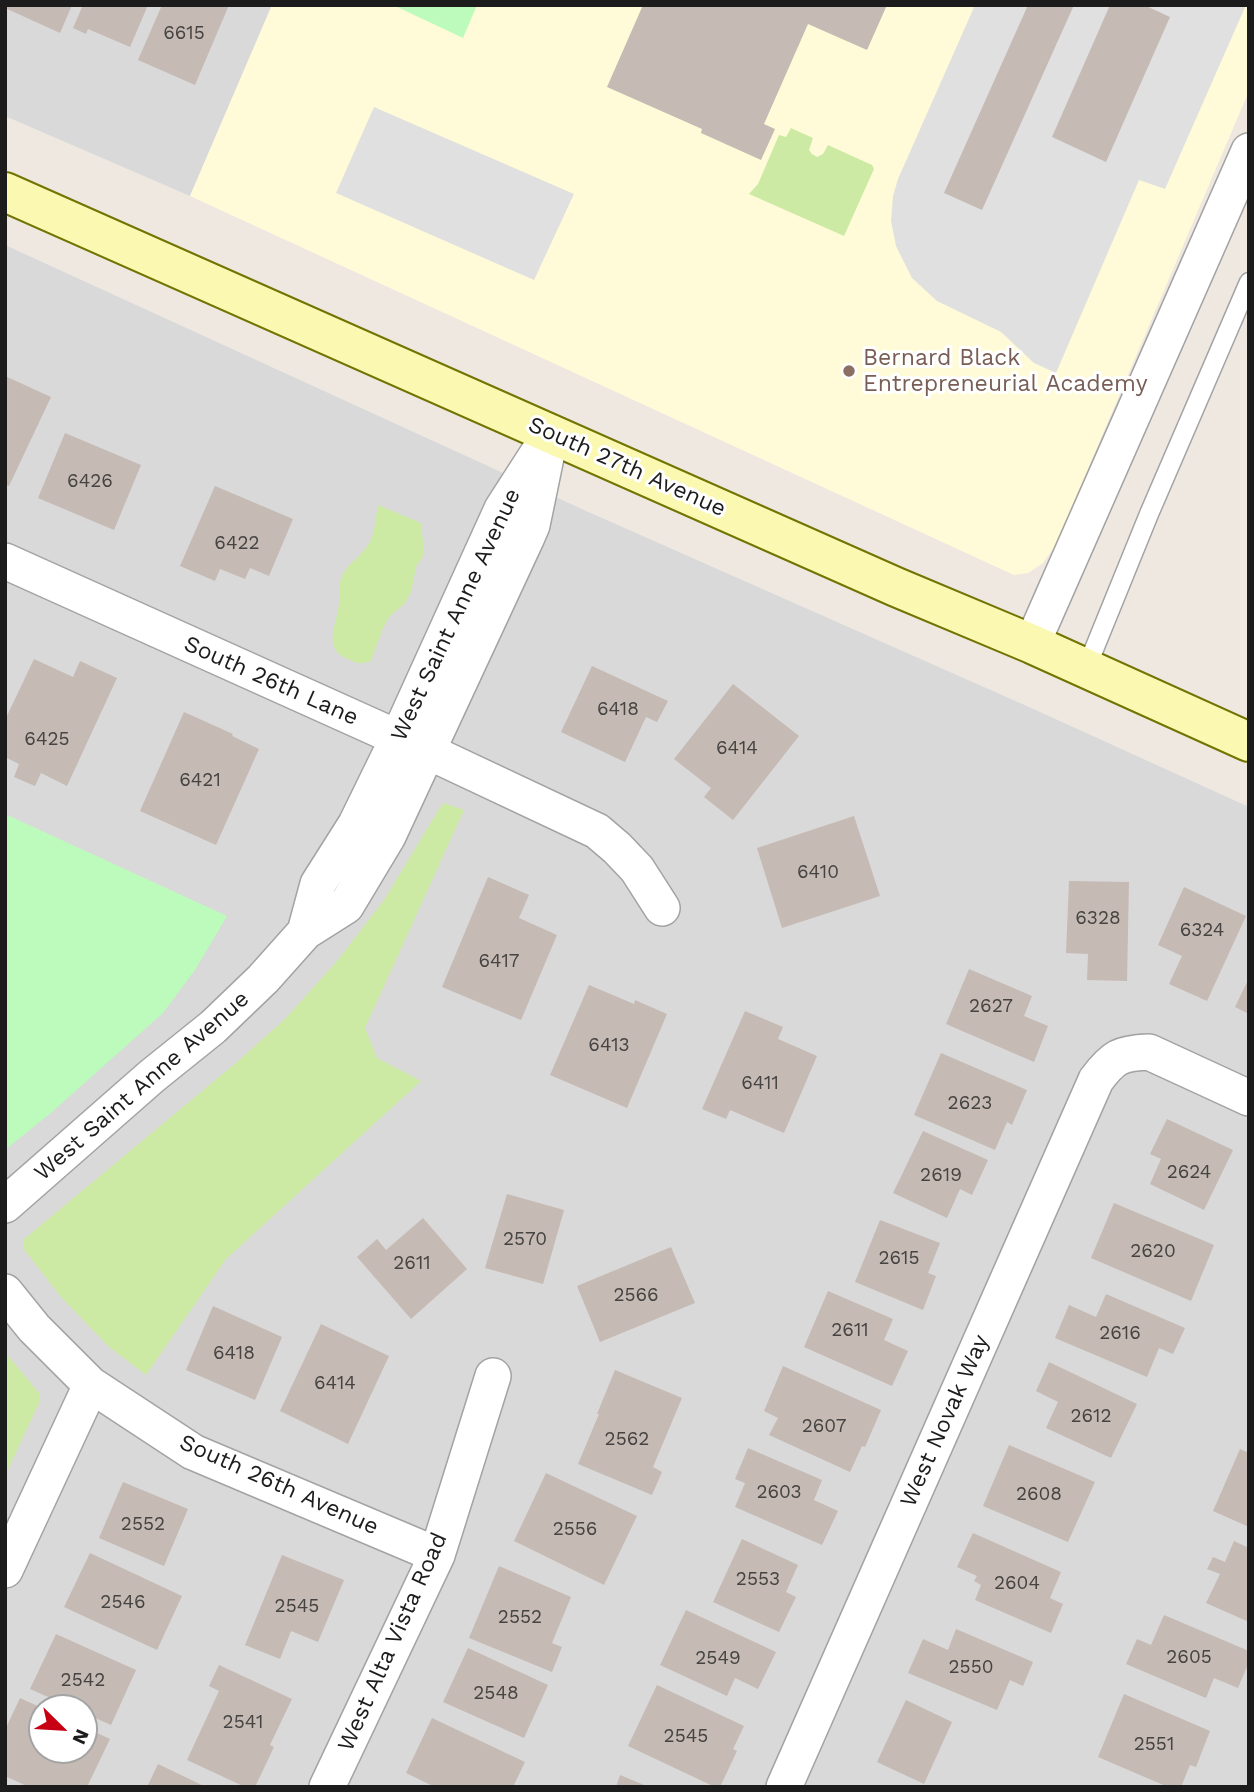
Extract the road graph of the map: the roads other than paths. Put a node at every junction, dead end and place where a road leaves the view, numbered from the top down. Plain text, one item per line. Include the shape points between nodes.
1 (1249, 151) edge
2 (5, 192) edge
3 (1249, 282) edge
4 (551, 433) junction
5 (5, 561) edge
6 (1032, 644) junction
7 (1086, 669) junction
8 (1249, 742) edge
9 (412, 745) junction
10 (662, 908) dead end
11 (1249, 1098) edge
12 (5, 1206) edge
13 (5, 1292) edge
14 (494, 1376) dead end
15 (91, 1385) junction
16 (436, 1555) junction
17 (5, 1570) edge
18 (327, 1787) edge
19 (784, 1787) edge

1 - 6 street
2 - 4 main road, South 27th Avenue
3 - 7 lane
4 - 6 main road, South 27th Avenue
4 - 9 street, West Saint Anne Avenue via 532,525
5 - 9 street, South 26th Lane
6 - 7 main road, South 27th Avenue
7 - 8 main road, South 27th Avenue
9 - 10 street, South 26th Lane via 597,831 636,869
9 - 12 street, West Saint Anne Avenue via 388,836 346,906 305,932 213,1027
11 - 19 street, West Novak Way via 1149,1052 1113,1059 1096,1080
13 - 15 street, South 26th Avenue
14 - 16 street, West Alta Vista Road
15 - 16 street, South 26th Avenue via 194,1452
15 - 17 street
16 - 18 street, West Alta Vista Road

